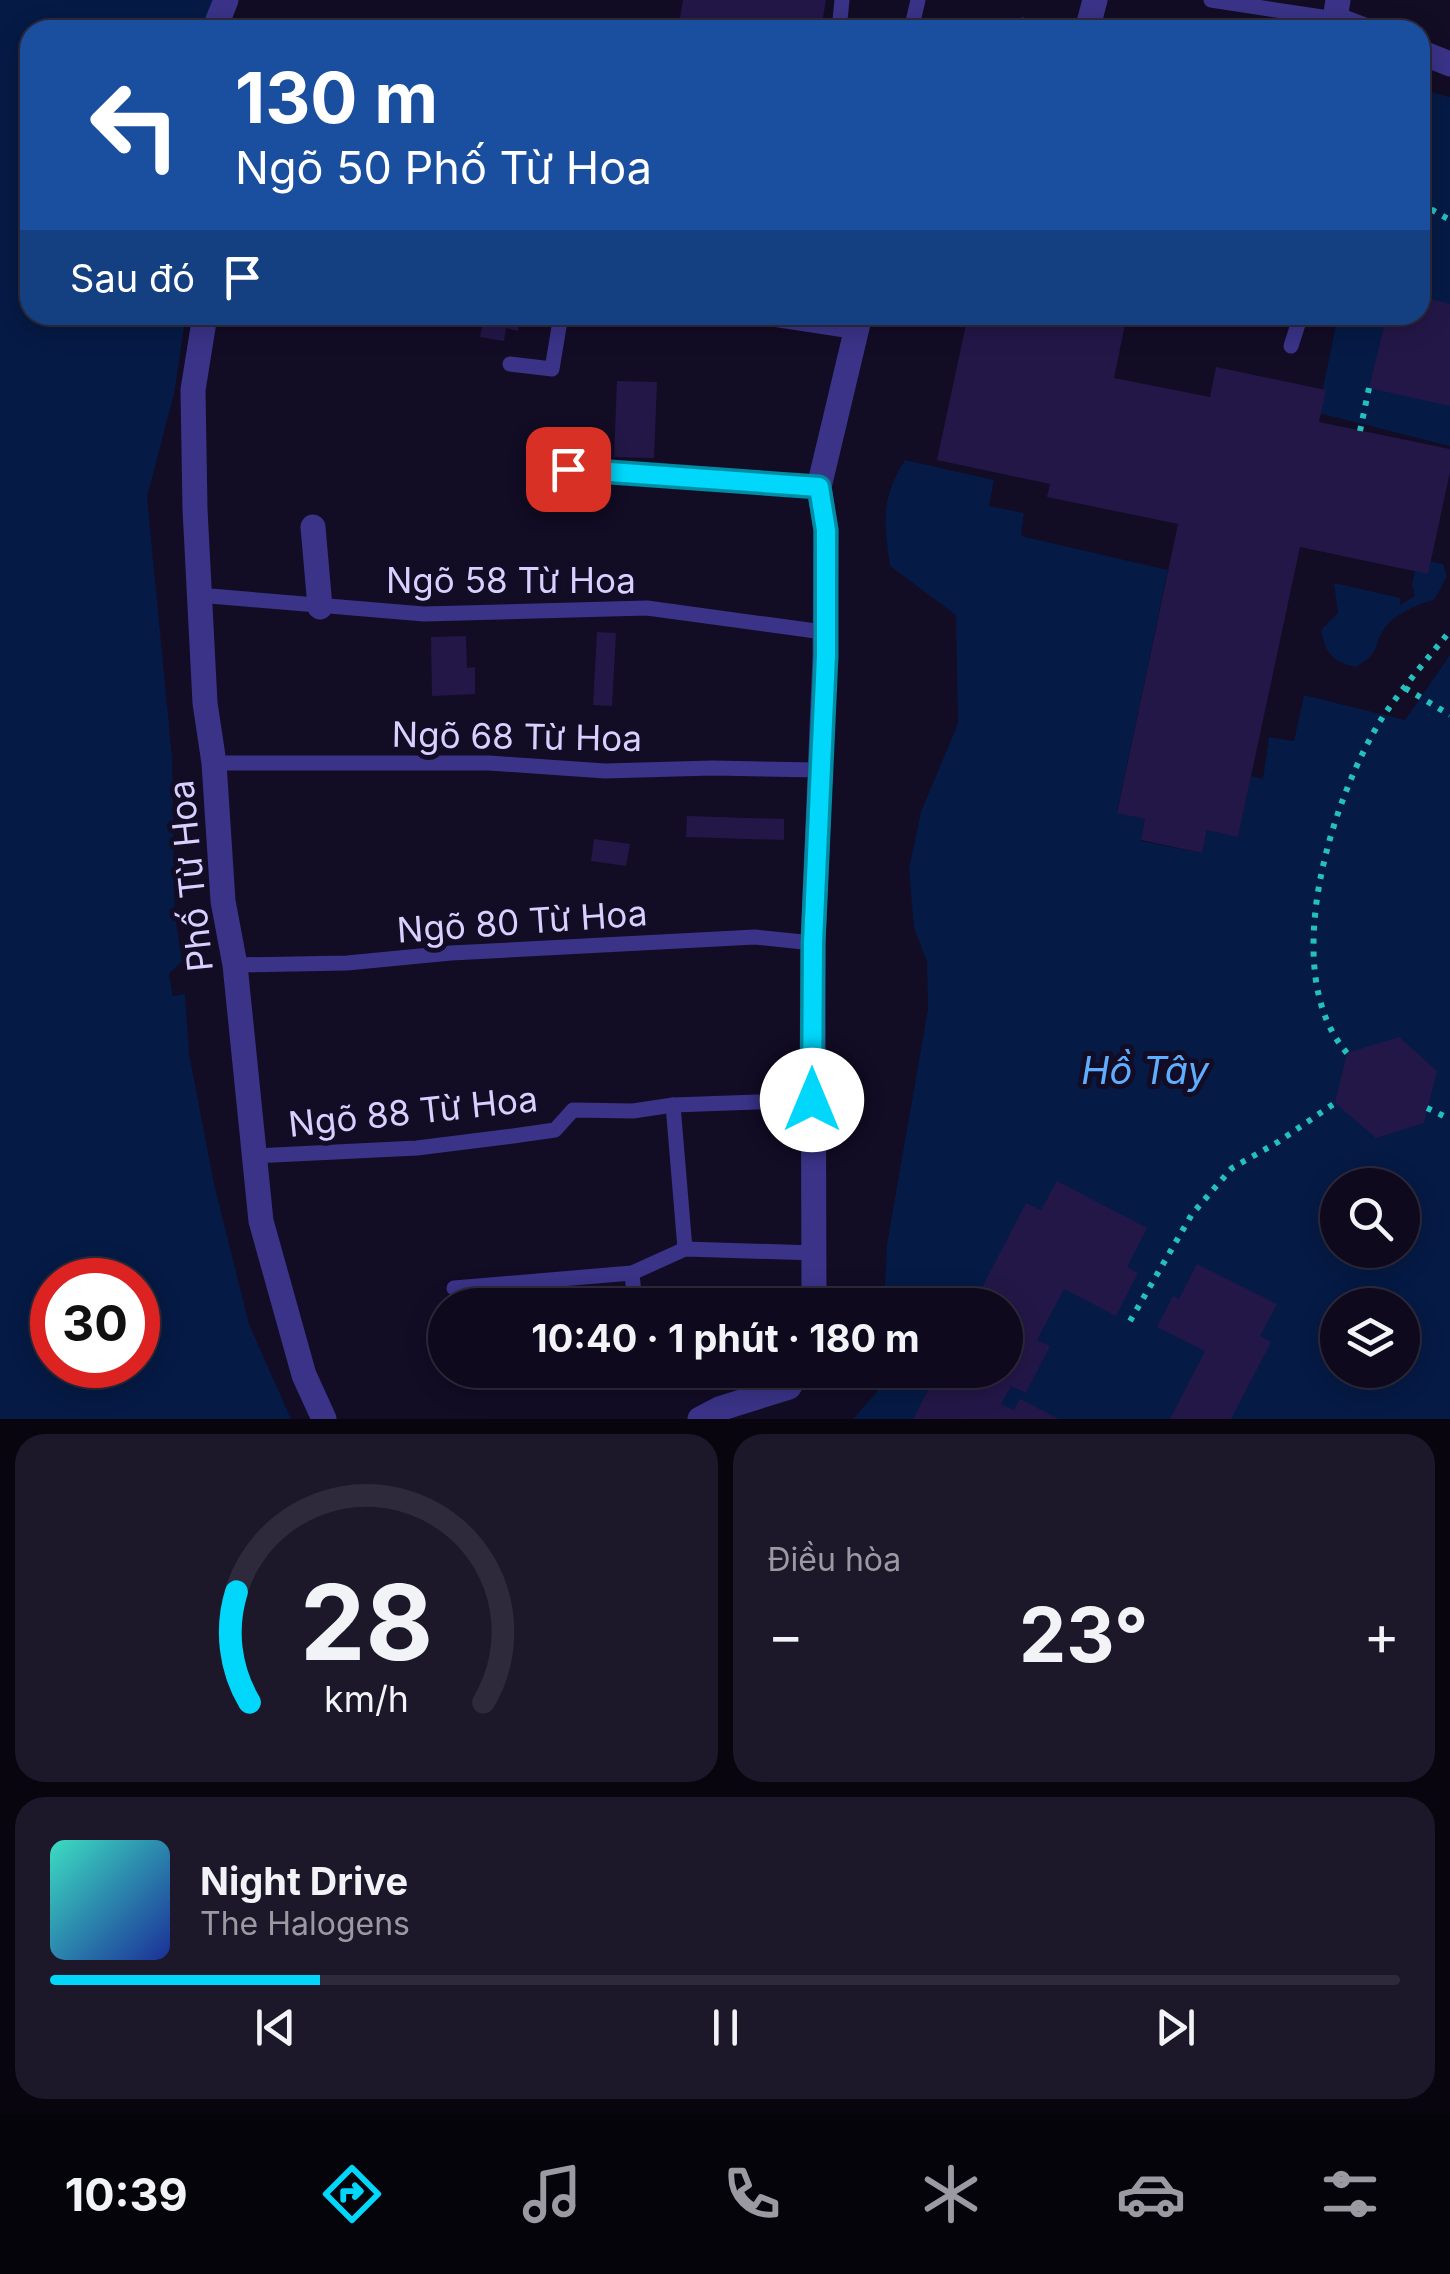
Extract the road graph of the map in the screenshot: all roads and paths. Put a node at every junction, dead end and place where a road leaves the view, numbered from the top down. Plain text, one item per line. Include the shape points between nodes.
1 (1211, 0) edge
2 (1335, 16) edge
3 (203, 325) edge
4 (559, 325) edge
5 (859, 325) edge
6 (1298, 325) edge
7 (1291, 346) dead end
8 (510, 364) dead end
9 (1369, 388) dead end
10 (1360, 431) dead end
11 (568, 469) dead end
12 (819, 487) junction
13 (313, 527) dead end
14 (198, 595) junction
15 (320, 607) junction
16 (1450, 630) edge
17 (823, 632) junction
18 (1405, 688) junction
19 (1450, 714) edge
20 (214, 763) junction
21 (818, 770) junction
22 (813, 943) junction
23 (235, 966) junction
24 (1346, 1053) dead end
25 (812, 1100) junction
26 (1335, 1103) dead end
27 (674, 1104) junction
28 (1427, 1108) dead end
29 (1450, 1120) edge
30 (253, 1156) junction
31 (684, 1249) junction
32 (816, 1253) junction
33 (632, 1273) junction
34 (454, 1288) dead end
35 (633, 1288) edge
36 (815, 1288) edge
37 (1130, 1321) dead end
38 (790, 1388) edge
39 (324, 1419) edge
40 (700, 1419) edge

1 - 2 lane
3 - 14 street, Phố Từ Hoa via 193,390
4 - 8 lane via 552,369
5 - 12 street
6 - 7 lane
9 - 10 path
11 - 12 lane
12 - 17 street via 826,530
13 - 15 street
14 - 15 lane, Ngõ 58 Từ Hoa
14 - 20 street, Phố Từ Hoa
15 - 17 lane, Ngõ 58 Từ Hoa via 424,614 647,608
16 - 18 path
17 - 21 street
18 - 19 path
18 - 24 path via 1348,784 1325,847 1314,984 1326,1026
20 - 21 lane, Ngõ 68 Từ Hoa
20 - 23 street, Phố Từ Hoa via 223,901
21 - 22 street
22 - 23 lane, Ngõ 80 Từ Hoa via 756,937
22 - 25 street
23 - 30 street, Phố Từ Hoa
25 - 27 lane, Ngõ 88 Từ Hoa
25 - 32 street
26 - 37 path via 1232,1168 1192,1214
27 - 30 lane, Ngõ 88 Từ Hoa via 572,1110 555,1130 436,1146
27 - 31 lane
28 - 29 path
30 - 39 street, Phố Từ Hoa via 261,1220 304,1376
31 - 32 lane
31 - 33 lane
32 - 36 street
33 - 34 lane
33 - 35 lane
38 - 40 street

